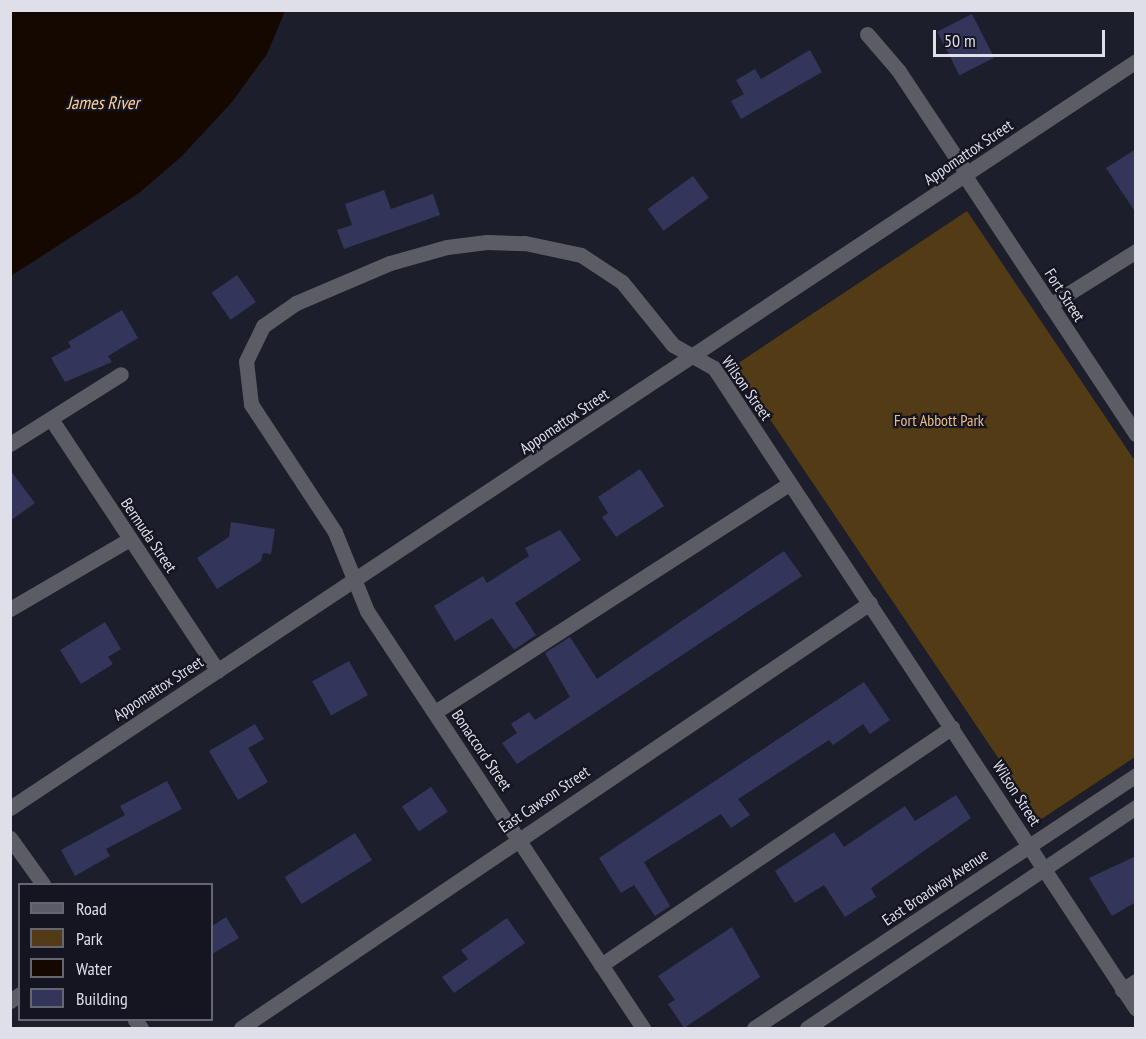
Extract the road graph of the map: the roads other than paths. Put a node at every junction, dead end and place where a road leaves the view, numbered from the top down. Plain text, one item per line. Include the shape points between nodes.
1 (867, 34) dead end
2 (1136, 61) edge
3 (966, 175) junction
4 (1136, 251) edge
5 (1050, 305) junction
6 (695, 355) junction
7 (121, 374) dead end
8 (51, 419) junction
9 (1135, 432) edge
10 (10, 444) edge
11 (789, 484) junction
12 (130, 539) junction
13 (356, 580) junction
14 (870, 603) junction
15 (10, 609) edge
16 (218, 671) junction
17 (435, 712) junction
18 (952, 727) junction
19 (1136, 775) edge
20 (1136, 807) edge
21 (10, 808) edge
22 (10, 838) edge
23 (519, 838) junction
24 (1030, 845) junction
25 (1043, 869) junction
26 (42, 883) edge
27 (601, 965) junction
28 (1136, 981) edge
29 (1122, 990) junction
30 (1136, 1009) edge
31 (241, 1029) edge
32 (643, 1029) edge
33 (754, 1029) edge
34 (807, 1029) edge

1 - 3 street, Fort Street via 898,70
2 - 3 street, Appomattox Street
3 - 5 street, Fort Street
3 - 6 street, Appomattox Street
4 - 5 street
5 - 9 street, Fort Street
6 - 11 street, Wilson Street via 722,379
6 - 13 street, Appomattox Street
6 - 13 street, Wilson Street via 673,345 643,304 598,263 525,243 447,247 390,263 282,310 251,343 246,361 251,404 335,532
7 - 8 street
8 - 10 street
8 - 12 street, Bermuda Street
11 - 14 street, Wilson Street
11 - 17 street
12 - 15 street
12 - 16 street, Bermuda Street
13 - 16 street, Appomattox Street
13 - 17 street, Bonaccord Street via 367,611
14 - 18 street, Wilson Street
14 - 23 street, East Cawson Street
16 - 21 street, Appomattox Street
17 - 23 street, Bonaccord Street
18 - 24 street, Wilson Street
18 - 27 street
19 - 24 street, East Broadway Avenue
20 - 25 street
22 - 26 street
23 - 27 street, Bonaccord Street
23 - 31 street, East Cawson Street
24 - 25 street, Wilson Street
24 - 33 street, East Broadway Avenue
25 - 29 street, Wilson Street
25 - 34 street
27 - 32 street, Bonaccord Street
28 - 29 street
29 - 30 street, Wilson Street

